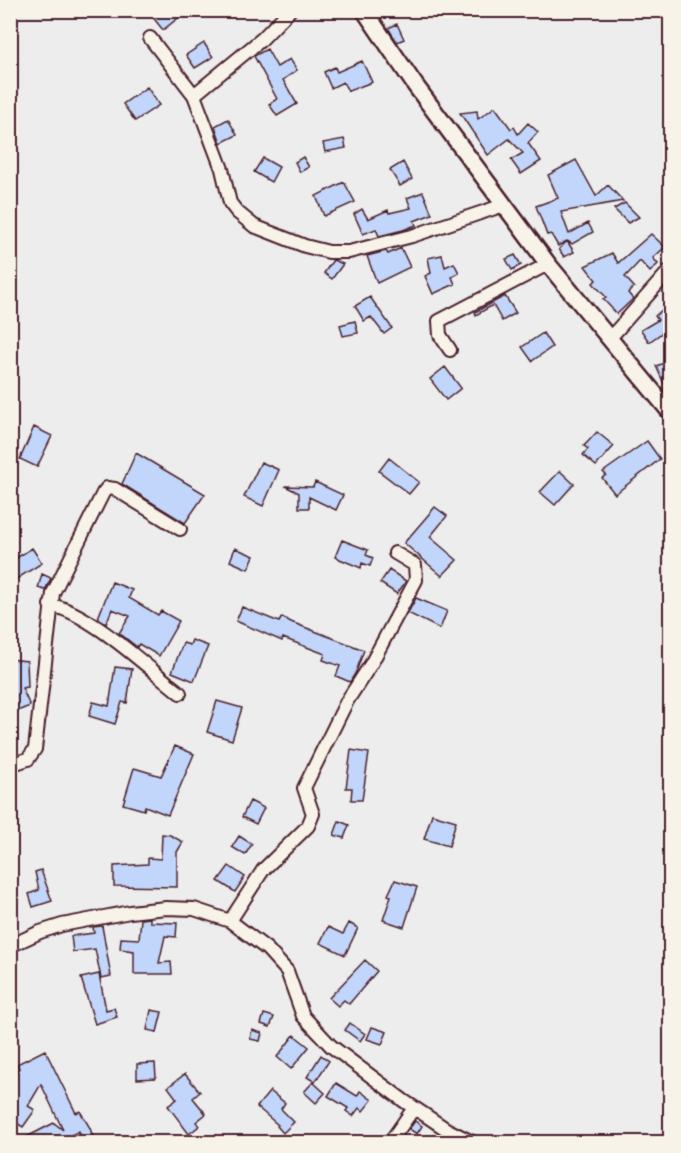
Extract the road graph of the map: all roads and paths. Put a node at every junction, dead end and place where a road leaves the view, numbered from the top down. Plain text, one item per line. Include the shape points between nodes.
1 (290, 10) edge
2 (364, 10) edge
3 (150, 38) dead end
4 (194, 95) junction
5 (504, 205) junction
6 (548, 264) junction
7 (670, 270) edge
8 (610, 338) junction
9 (450, 350) dead end
10 (670, 412) edge
11 (180, 529) dead end
12 (395, 553) dead end
13 (50, 605) junction
14 (180, 693) dead end
15 (10, 765) edge
16 (230, 921) junction
17 (10, 946) edge
18 (414, 1108) junction
19 (390, 1143) edge
20 (472, 1143) edge

1 - 4 street via 262,39
2 - 5 street
3 - 4 street
4 - 5 street via 222,169 227,195 237,212 254,226 305,246 329,252 375,247
5 - 6 street
6 - 8 street
6 - 9 street via 439,321 440,335
7 - 8 street
8 - 10 street
11 - 13 street via 115,489 107,489 57,581
12 - 16 street via 415,565 416,580 342,711 304,788 313,814 308,826 263,870
13 - 14 street via 70,610 88,621
13 - 15 street via 35,749 28,759
16 - 17 street via 194,909 154,909 62,925
16 - 18 street via 267,949 287,971 303,1016 331,1046
18 - 19 street
18 - 20 street

